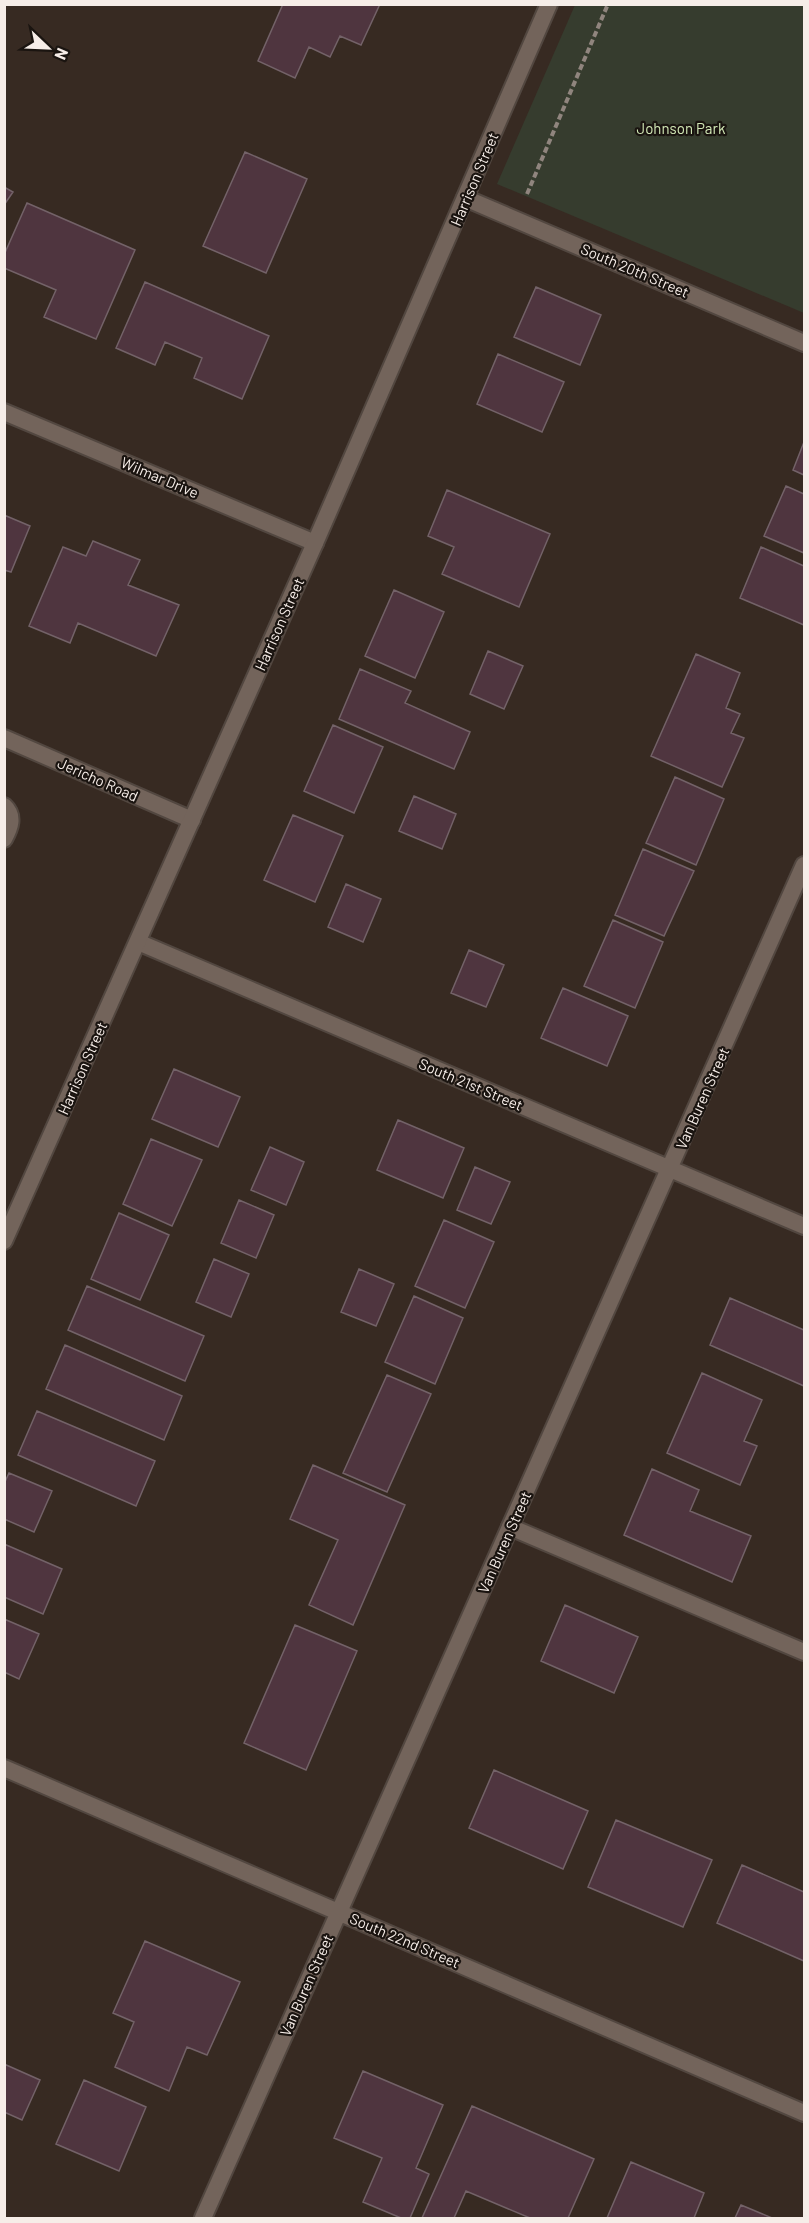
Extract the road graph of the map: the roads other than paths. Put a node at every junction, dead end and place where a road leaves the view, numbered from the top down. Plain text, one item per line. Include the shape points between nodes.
1 (549, 4) edge
2 (465, 198) junction
3 (804, 343) edge
4 (4, 412) edge
5 (315, 543) junction
6 (4, 738) edge
7 (4, 806) edge
8 (192, 820) junction
9 (4, 839) edge
10 (804, 865) edge
11 (138, 942) junction
12 (671, 1168) junction
13 (804, 1226) edge
14 (4, 1241) edge
15 (510, 1527) junction
16 (804, 1652) edge
17 (4, 1768) edge
18 (338, 1911) junction
19 (804, 2113) edge
20 (203, 2218) edge

1 - 2 street, Harrison Street
2 - 3 street, South 20th Street
2 - 5 street, Harrison Street
4 - 5 street, Wilmar Drive
5 - 8 street, Harrison Street
6 - 8 street, Jericho Road
7 - 9 street via 11,815
8 - 11 street, Harrison Street
10 - 12 street, Van Buren Street
11 - 12 street, South 21st Street
11 - 14 street, Harrison Street
12 - 13 street, South 21st Street
12 - 15 street, Van Buren Street
15 - 16 street
15 - 18 street, Van Buren Street
17 - 18 street, South 22nd Street
18 - 19 street, South 22nd Street
18 - 20 street, Van Buren Street

